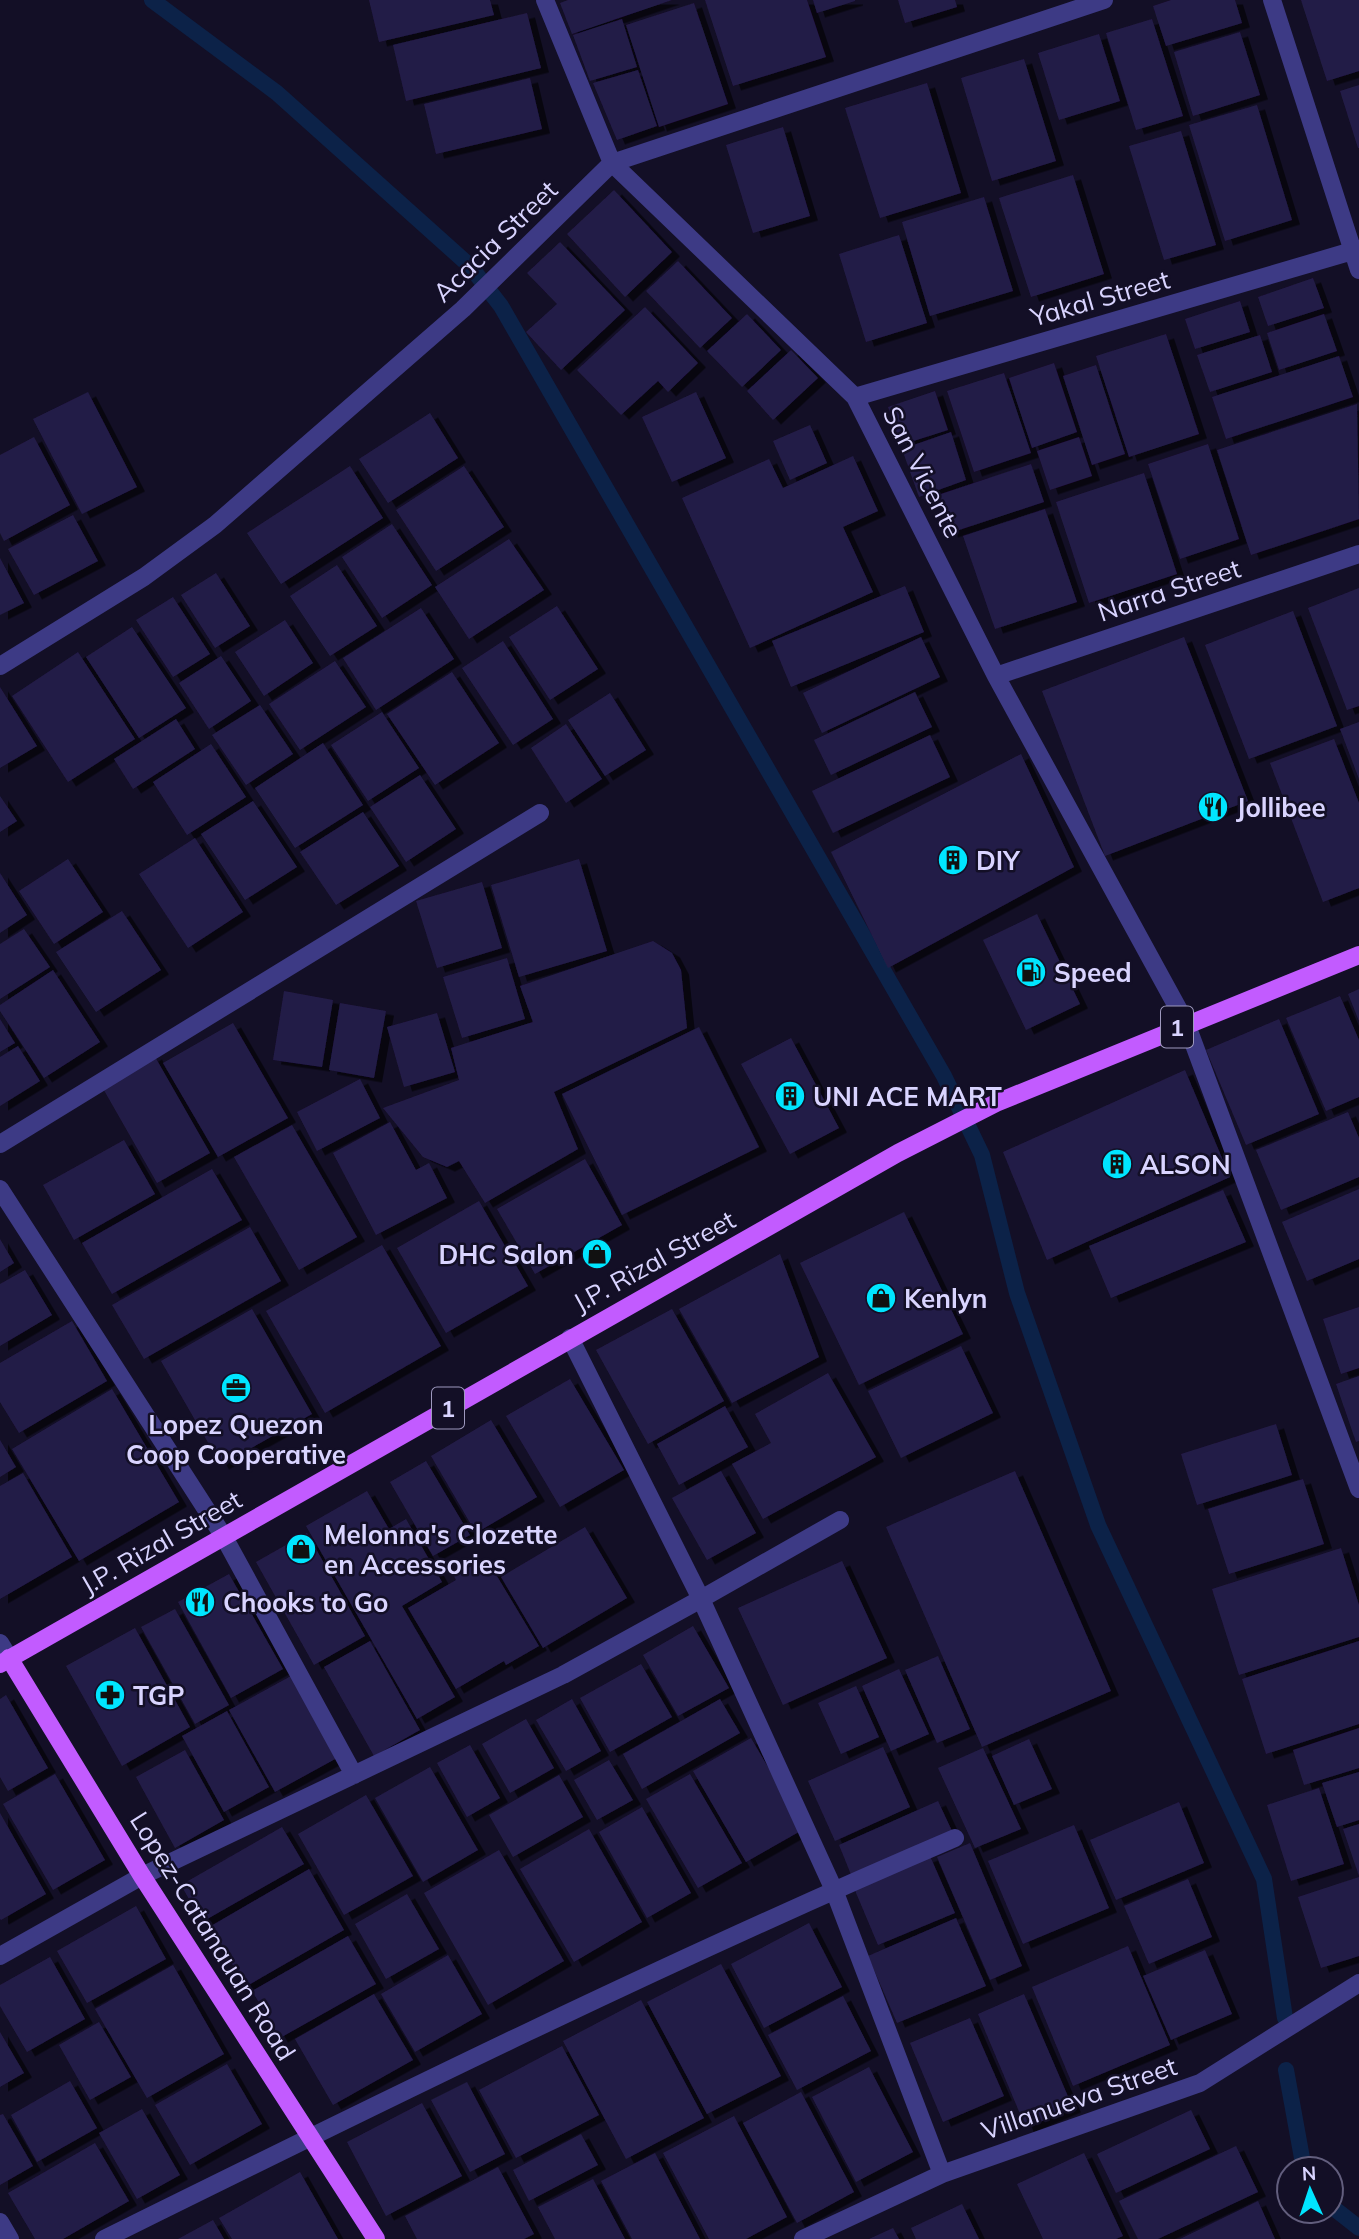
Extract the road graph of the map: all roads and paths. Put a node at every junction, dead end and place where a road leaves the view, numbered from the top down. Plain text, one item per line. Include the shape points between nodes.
1 (545, 0) edge
2 (1104, 0) edge
3 (1272, 0) edge
4 (612, 163) junction
5 (1356, 250) edge
6 (1359, 270) edge
7 (855, 397) junction
8 (1359, 554) edge
9 (0, 666) edge
10 (996, 676) junction
11 (540, 813) dead end
12 (1359, 955) edge
13 (1186, 1023) junction
14 (0, 1144) edge
15 (0, 1189) edge
16 (570, 1338) junction
17 (1359, 1489) edge
18 (840, 1520) dead end
19 (224, 1537) junction
20 (701, 1599) junction
21 (3, 1655) edge
22 (354, 1774) junction
23 (955, 1838) dead end
24 (142, 1876) junction
25 (834, 1890) junction
26 (0, 1956) edge
27 (1359, 1983) edge
28 (310, 2137) junction
29 (942, 2174) junction
30 (0, 2222) edge
31 (10, 2239) edge
32 (104, 2239) edge
33 (376, 2239) edge
34 (803, 2239) edge

1 - 4 street, San Vicente
2 - 4 street, Acacia Street
3 - 5 street
4 - 7 street, San Vicente
4 - 9 street, Acacia Street via 463,309 215,525 144,577
5 - 6 street
5 - 7 street, Yakal Street
7 - 10 street, San Vicente
8 - 10 street, Narra Street
10 - 13 street, San Vicente
11 - 14 street
12 - 13 main road, J.P. Rizal Street / 1
13 - 16 main road, J.P. Rizal Street / 1 via 996,1103 898,1153
13 - 17 street, San Vicente
15 - 19 street
16 - 19 main road, J.P. Rizal Street / 1
16 - 20 street
18 - 20 street
19 - 21 main road, J.P. Rizal Street / 1
19 - 22 street
20 - 22 street via 563,1675
20 - 25 street
21 - 24 main road, Lopez-Catanauan Road
22 - 24 street
23 - 25 street
24 - 26 street
24 - 28 main road, Lopez-Catanauan Road
25 - 28 street
25 - 29 street
27 - 29 street, Villanueva Street via 1200,2083
28 - 32 street
28 - 33 main road, Lopez-Catanauan Road
29 - 34 street, Villanueva Street
30 - 31 street

